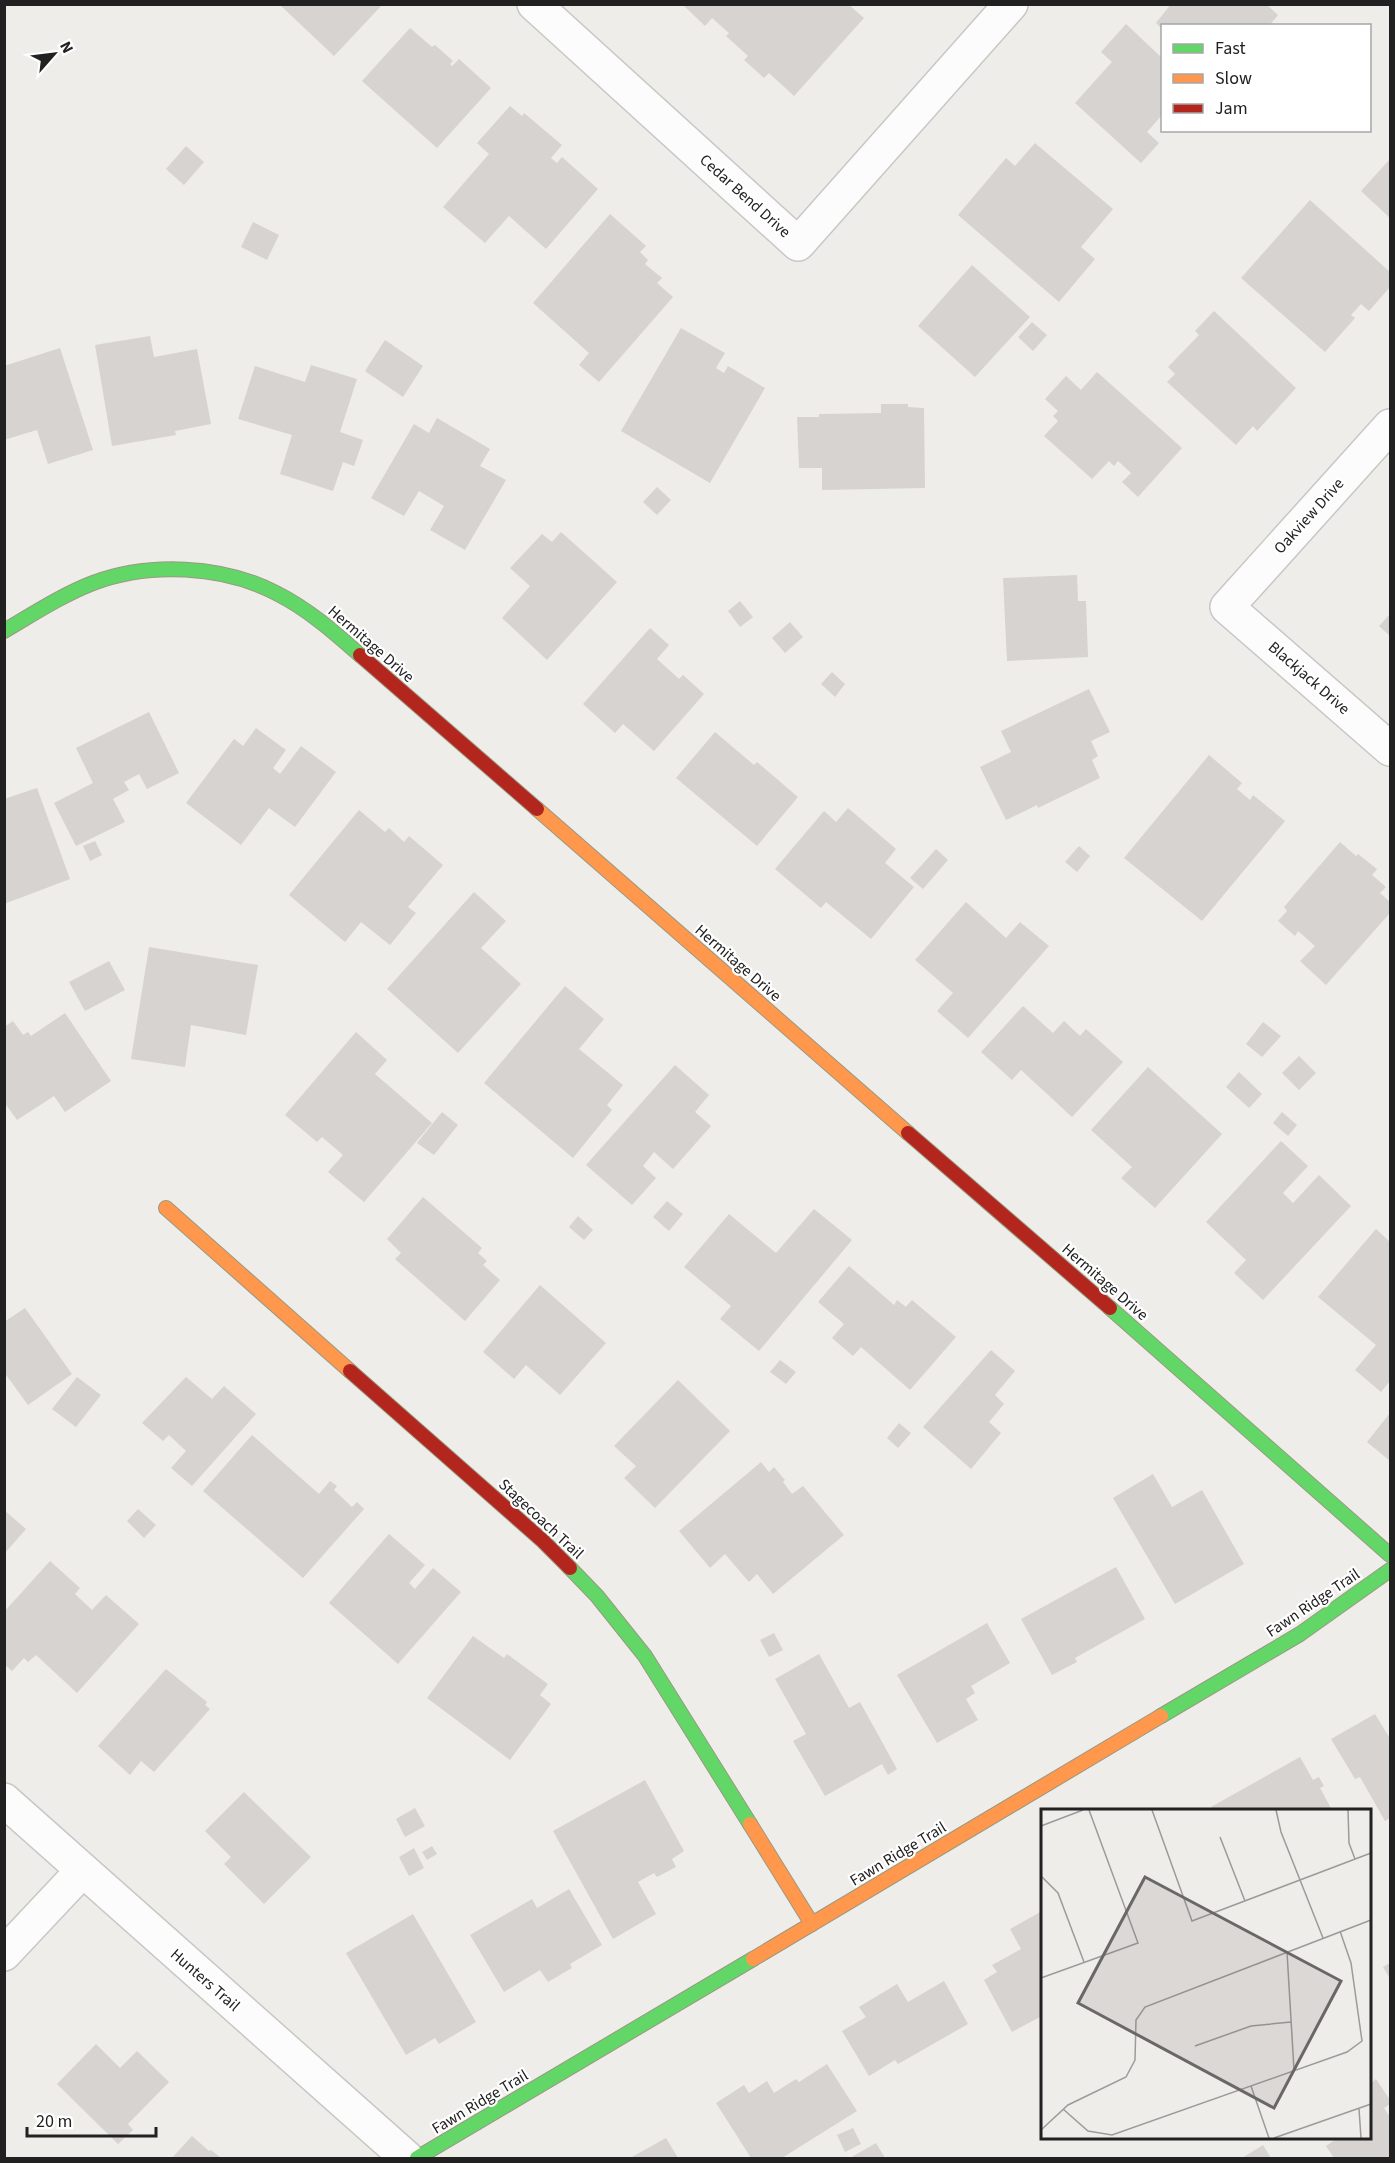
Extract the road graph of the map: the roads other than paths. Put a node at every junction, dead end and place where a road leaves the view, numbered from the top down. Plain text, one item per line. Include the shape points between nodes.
1 (534, 4) edge
2 (1011, 4) edge
3 (1390, 426) edge
4 (1227, 607) joint
5 (4, 631) edge
6 (1390, 749) edge
7 (166, 1208) dead end
8 (1390, 1555) edge
9 (1390, 1570) edge
10 (4, 1800) edge
11 (82, 1871) junction
12 (812, 1924) junction
13 (4, 1954) edge
14 (407, 2158) edge
15 (417, 2158) edge

1 - 2 street, Cedar Bend Drive via 798,244
3 - 4 street, Oakview Drive
4 - 6 street, Blackjack Drive
5 - 8 street, Hermitage Drive via 95,583 174,569 238,578 275,592 320,620
7 - 12 street, Stagecoach Trail via 543,1541 597,1596 645,1656
9 - 12 street, Fawn Ridge Trail via 1300,1634
10 - 11 street, Hunters Trail
11 - 13 street
11 - 14 street, Hunters Trail
12 - 15 street, Fawn Ridge Trail

